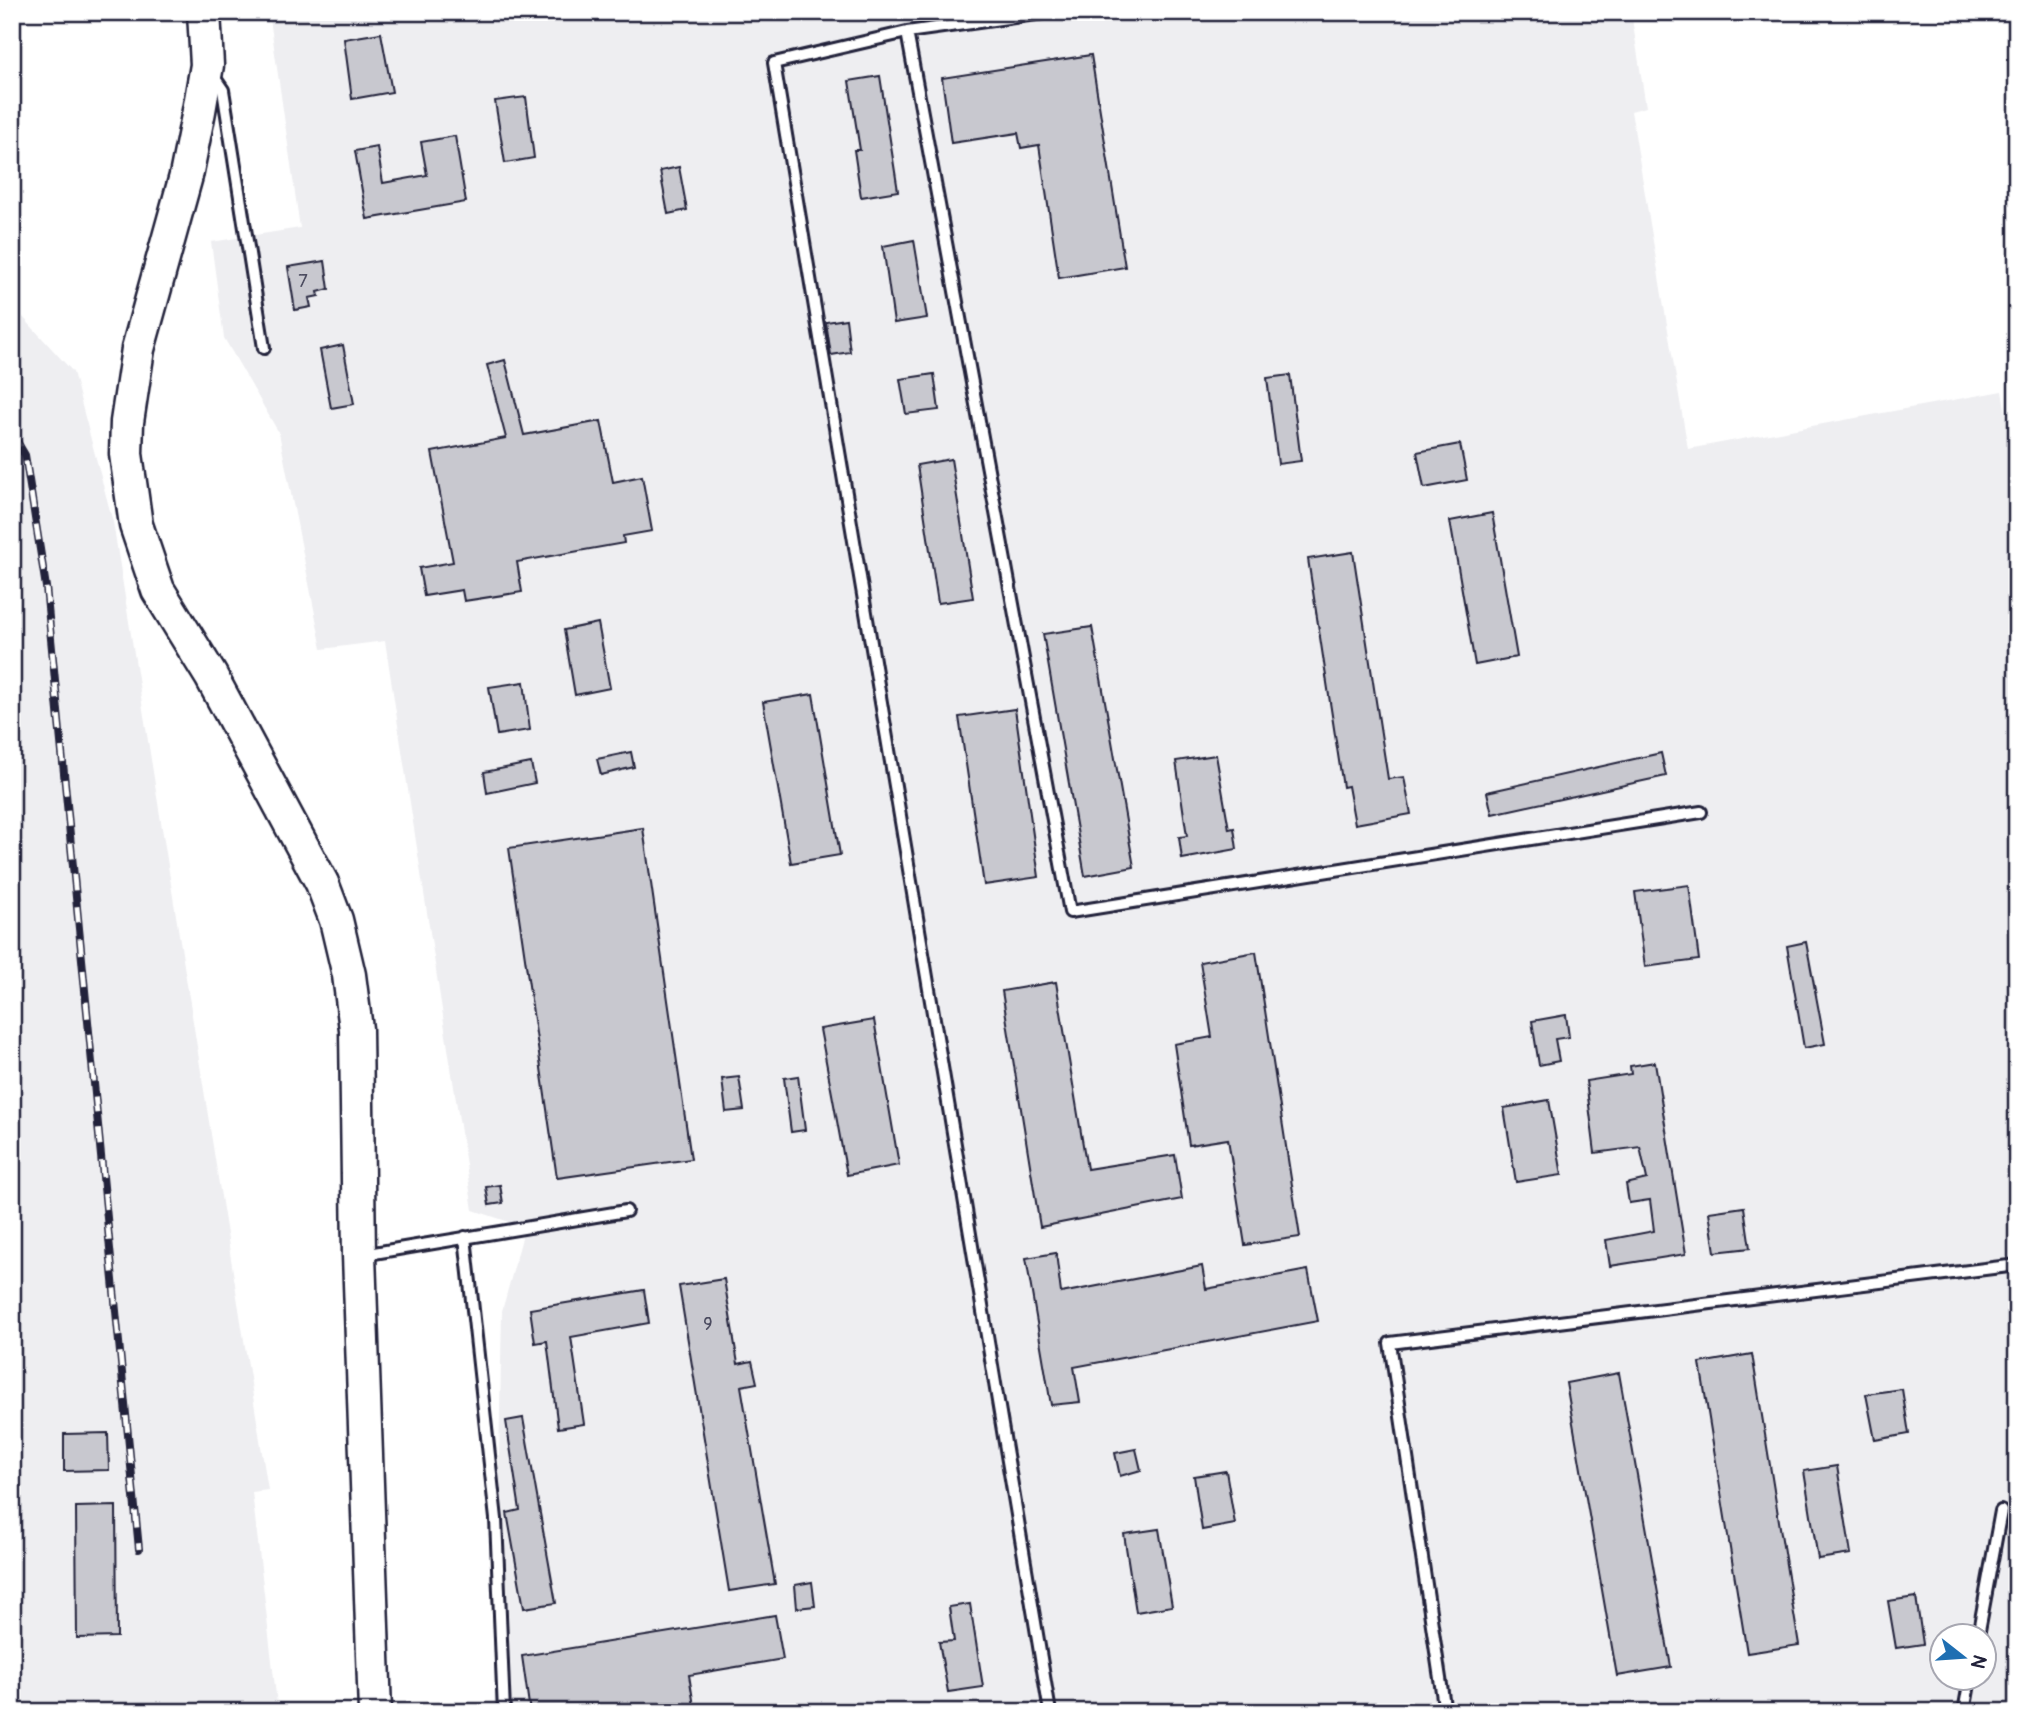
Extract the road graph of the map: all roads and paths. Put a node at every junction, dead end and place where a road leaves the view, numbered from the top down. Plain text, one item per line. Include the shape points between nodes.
1 (204, 12) edge
2 (1051, 12) edge
3 (907, 32) junction
4 (207, 65) junction
5 (264, 348) dead end
6 (1701, 812) dead end
7 (626, 1211) dead end
8 (465, 1237) junction
9 (359, 1255) junction
10 (2017, 1265) edge
11 (2001, 1511) dead end
12 (1981, 1622) edge
13 (1968, 1692) edge
14 (375, 1712) edge
15 (504, 1712) edge
16 (1050, 1712) edge
17 (1445, 1712) edge
18 (1964, 1712) edge

1 - 4 street
2 - 3 lane
3 - 6 lane via 1070,912
3 - 16 lane via 774,63
4 - 5 lane via 223,90
4 - 9 street via 186,176 138,349 126,454 136,525 158,590 300,839 336,920 356,1029
7 - 8 lane
8 - 9 lane
8 - 15 lane via 496,1520
9 - 14 street
10 - 17 lane via 1390,1343
11 - 12 lane
13 - 18 lane

